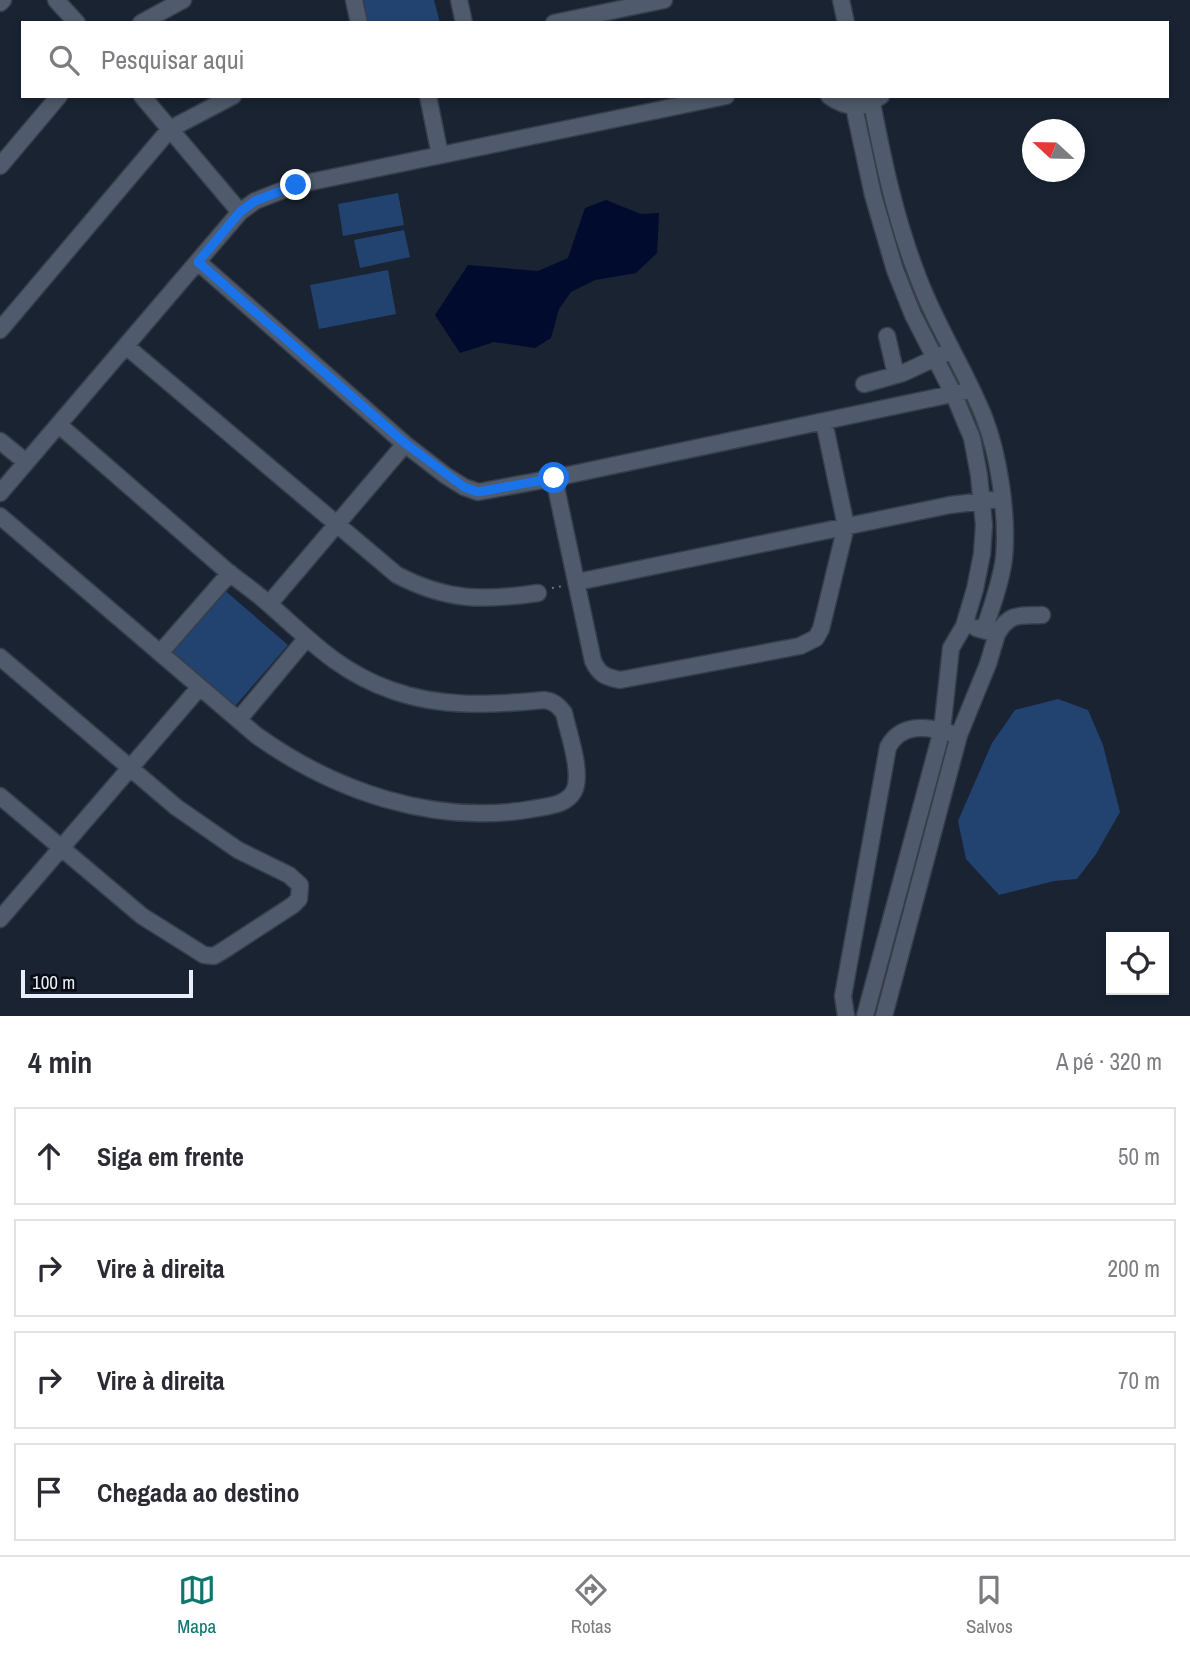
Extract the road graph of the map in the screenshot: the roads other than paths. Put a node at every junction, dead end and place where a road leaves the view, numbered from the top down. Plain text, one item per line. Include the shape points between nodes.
1 (56, 0) edge
2 (183, 0) edge
3 (354, 0) edge
4 (459, 0) edge
5 (664, 0) edge
6 (841, 0) edge
7 (75, 21) edge
8 (145, 21) edge
9 (359, 21) edge
10 (464, 21) edge
11 (564, 21) edge
12 (846, 21) edge
13 (57, 98) edge
14 (144, 98) edge
15 (229, 98) edge
16 (428, 98) edge
17 (716, 98) edge
18 (833, 98) edge
19 (877, 99) edge
20 (854, 107) junction
21 (170, 129) junction
22 (440, 155) junction
23 (0, 166) edge
24 (240, 212) junction
25 (198, 262) junction
26 (0, 330) edge
27 (887, 337) dead end
28 (127, 347) junction
29 (950, 350) junction
30 (935, 359) junction
31 (896, 375) junction
32 (864, 384) dead end
33 (971, 390) junction
34 (954, 394) junction
35 (824, 422) junction
36 (59, 425) junction
37 (0, 441) edge
38 (405, 443) junction
39 (26, 462) junction
40 (554, 478) junction
41 (0, 494) edge
42 (1001, 499) junction
43 (982, 501) junction
44 (0, 516) edge
45 (338, 524) junction
46 (846, 526) junction
47 (230, 573) junction
48 (577, 582) junction
49 (538, 593) road end
50 (270, 604) junction
51 (1042, 615) dead end
52 (964, 626) junction
53 (991, 632) junction
54 (306, 639) junction
55 (160, 653) junction
56 (0, 657) edge
57 (199, 688) junction
58 (239, 719) junction
59 (942, 730) junction
60 (959, 735) junction
61 (130, 767) junction
62 (0, 796) edge
63 (62, 849) junction
64 (0, 919) edge
65 (846, 1016) edge
66 (865, 1016) edge
67 (884, 1016) edge

1 - 7 street
2 - 8 street
3 - 9 street
4 - 10 street
5 - 11 street
6 - 12 street
13 - 23 street
14 - 21 street
15 - 21 street
16 - 22 street
17 - 22 street
18 - 20 street
19 - 20 street
19 - 29 street via 889,188 900,226
20 - 30 street via 884,238
21 - 24 street
21 - 26 street
22 - 24 street via 296,185
24 - 25 street
25 - 28 street
25 - 38 street
27 - 31 street
28 - 36 street
28 - 45 street
29 - 30 street
29 - 33 street
30 - 31 street
30 - 34 street
31 - 32 street
33 - 34 street
33 - 42 street via 991,438
34 - 35 street
34 - 43 street via 977,457
35 - 40 street
35 - 46 street
36 - 39 street
36 - 47 street
37 - 39 street
38 - 40 street via 446,475 478,492
38 - 45 street
39 - 41 street
40 - 48 street
42 - 43 street
42 - 53 street via 1005,533
43 - 46 street
43 - 52 street via 982,554
44 - 55 street
45 - 49 street via 397,575 444,594 497,599
45 - 50 street
46 - 48 street
46 - 48 street via 821,629 816,638 800,646 620,680 608,678 598,672 593,660
47 - 50 street
47 - 55 street
50 - 54 street
51 - 53 street via 1010,617
52 - 53 street
52 - 59 street via 951,648
53 - 60 street via 988,664
54 - 58 street
54 - 58 street via 341,666 414,696 458,704 552,701 564,713 576,768 574,790 558,804 498,812 430,809 344,786 288,758
55 - 57 street
56 - 61 street
57 - 58 street
57 - 61 street
59 - 60 street
59 - 65 street via 906,729 892,738 888,747 843,996
59 - 66 street
60 - 67 street
61 - 63 street
61 - 63 street via 209,831 296,880 299,899 214,956 204,955 142,916
62 - 63 street
63 - 64 street

